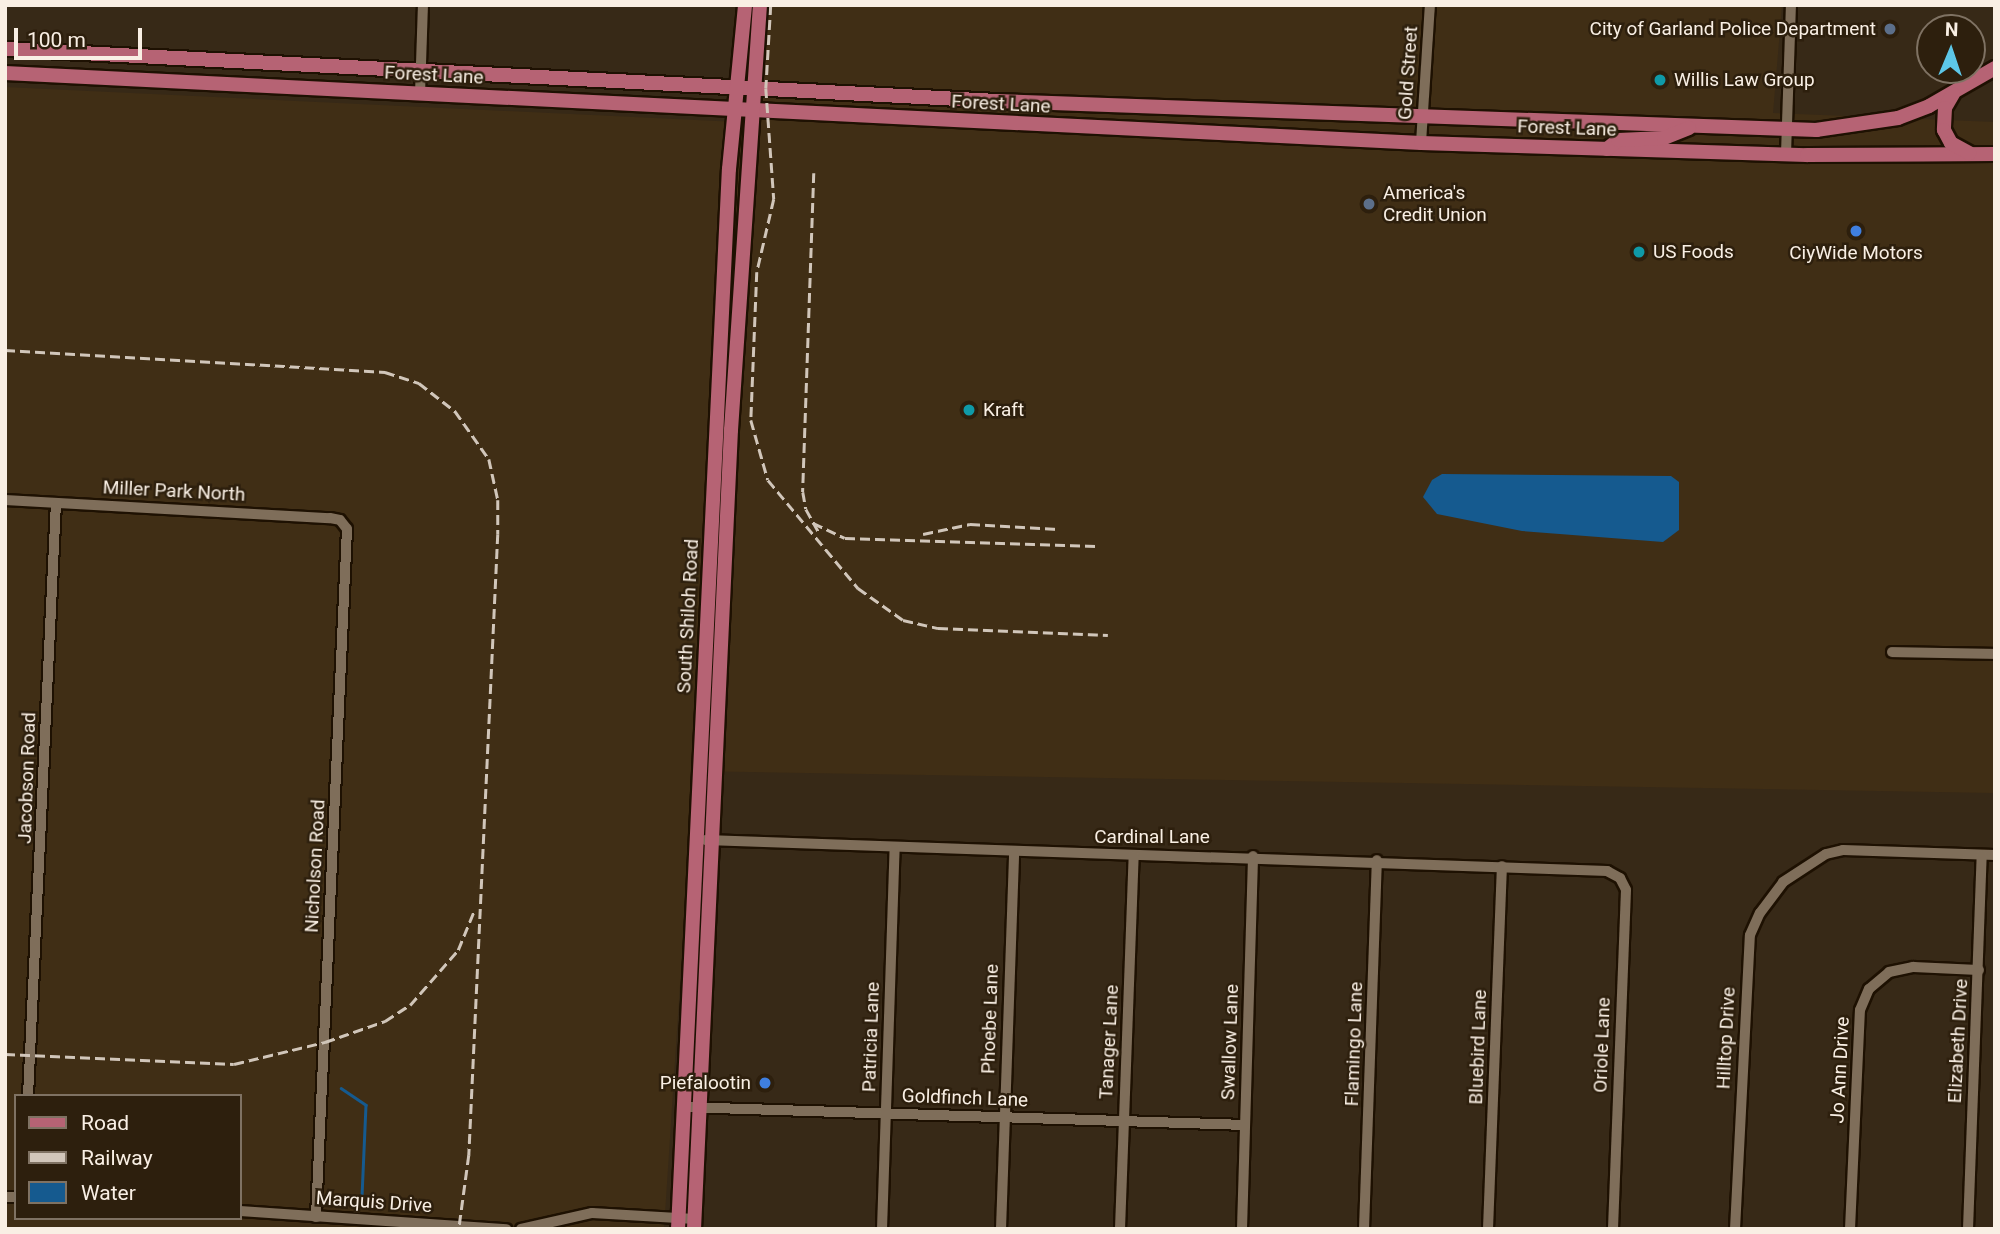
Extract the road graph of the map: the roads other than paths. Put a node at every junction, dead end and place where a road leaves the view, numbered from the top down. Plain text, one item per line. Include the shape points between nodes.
1 (423, 5) edge
2 (745, 5) edge
3 (760, 5) edge
4 (1430, 5) edge
5 (1791, 5) edge
6 (5, 48) edge
7 (68, 52) junction
8 (296, 64) junction
9 (1995, 68) edge
10 (421, 70) junction
11 (5, 73) edge
12 (66, 76) junction
13 (295, 87) junction
14 (736, 87) junction
15 (754, 88) junction
16 (1954, 93) junction
17 (420, 94) junction
18 (734, 111) junction
19 (751, 112) junction
20 (1421, 119) junction
21 (1694, 126) junction
22 (1787, 129) junction
23 (1421, 143) junction
24 (1607, 149) junction
25 (1786, 154) junction
26 (1995, 154) edge
27 (1973, 155) junction
28 (5, 500) edge
29 (56, 503) junction
30 (341, 520) joint
31 (1892, 652) dead end
32 (1995, 654) edge
33 (704, 840) junction
34 (895, 847) junction
35 (1014, 852) junction
36 (1982, 855) junction
37 (1995, 855) edge
38 (1134, 856) junction
39 (1253, 856) junction
40 (1377, 860) junction
41 (1503, 866) junction
42 (1607, 871) joint
43 (1979, 970) junction
44 (28, 1094) edge
45 (683, 1107) junction
46 (699, 1107) junction
47 (886, 1113) junction
48 (1004, 1116) junction
49 (1123, 1122) junction
50 (1245, 1125) junction
51 (242, 1210) edge
52 (316, 1217) junction
53 (678, 1224) edge
54 (694, 1224) edge
55 (506, 1229) edge
56 (521, 1229) edge
57 (881, 1229) edge
58 (1001, 1229) edge
59 (1120, 1229) edge
60 (1242, 1229) edge
61 (1364, 1229) edge
62 (1488, 1229) edge
63 (1613, 1229) edge
64 (1735, 1229) edge
65 (1850, 1229) edge
66 (1968, 1229) edge

1 - 10 street
2 - 14 main road, South Shiloh Road
3 - 15 main road, South Shiloh Road
4 - 20 street, Gold Street
5 - 22 street
6 - 7 main road, Forest Lane
7 - 8 main road, Forest Lane
7 - 12 main road
8 - 10 main road, Forest Lane
8 - 13 main road
9 - 16 main road, Forest Lane
10 - 14 main road, Forest Lane
10 - 17 street
11 - 12 main road, Forest Lane
12 - 13 main road, Forest Lane
13 - 17 main road, Forest Lane
14 - 15 main road, Forest Lane
14 - 18 main road, South Shiloh Road
15 - 19 main road, South Shiloh Road
15 - 20 main road, Forest Lane
16 - 22 main road, Forest Lane via 1879,122
16 - 27 main road via 1945,108 1944,130 1951,143
17 - 18 main road, Forest Lane
18 - 19 main road, Forest Lane
18 - 33 main road, South Shiloh Road
19 - 23 main road, Forest Lane
19 - 33 main road, South Shiloh Road
20 - 21 main road, Forest Lane
20 - 23 street, Gold Street
21 - 22 main road, Forest Lane
21 - 24 main road via 1664,138 1618,140
22 - 25 street
23 - 24 main road, Forest Lane
24 - 25 main road, Forest Lane
25 - 27 main road, Forest Lane
26 - 27 main road, Forest Lane
28 - 29 street, Miller Park North
29 - 30 street, Miller Park North
29 - 44 street, Jacobson Road
30 - 52 street, Nicholson Road via 348,557
31 - 32 street
33 - 34 street, Cardinal Lane
33 - 45 main road, South Shiloh Road
33 - 46 main road, South Shiloh Road
34 - 35 street, Cardinal Lane
34 - 47 street, Patricia Lane
35 - 38 street, Cardinal Lane
35 - 48 street, Phoebe Lane
36 - 37 street
36 - 43 street, Elizabeth Drive
36 - 64 street, Hilltop Drive via 1843,850 1812,859 1783,882 1750,934
38 - 39 street, Cardinal Lane
38 - 49 street, Tanager Lane
39 - 40 street, Cardinal Lane
39 - 50 street, Swallow Lane
40 - 41 street, Cardinal Lane
40 - 61 street, Flamingo Lane
41 - 42 street, Cardinal Lane
41 - 62 street, Bluebird Lane
42 - 63 street, Oriole Lane via 1620,878 1626,890
43 - 65 street, Jo Ann Drive via 1913,967 1889,972 1869,989 1860,1010
43 - 66 street, Elizabeth Drive
45 - 46 street, Goldfinch Lane
45 - 53 main road, South Shiloh Road
46 - 47 street, Goldfinch Lane
46 - 54 main road, South Shiloh Road
47 - 48 street, Goldfinch Lane
47 - 57 street, Patricia Lane
48 - 49 street, Goldfinch Lane
48 - 58 street, Phoebe Lane
49 - 50 street, Goldfinch Lane
49 - 59 street, Tanager Lane
50 - 60 street, Swallow Lane
51 - 52 street, Marquis Drive
52 - 55 street, Marquis Drive
53 - 54 street
53 - 56 street via 592,1213

